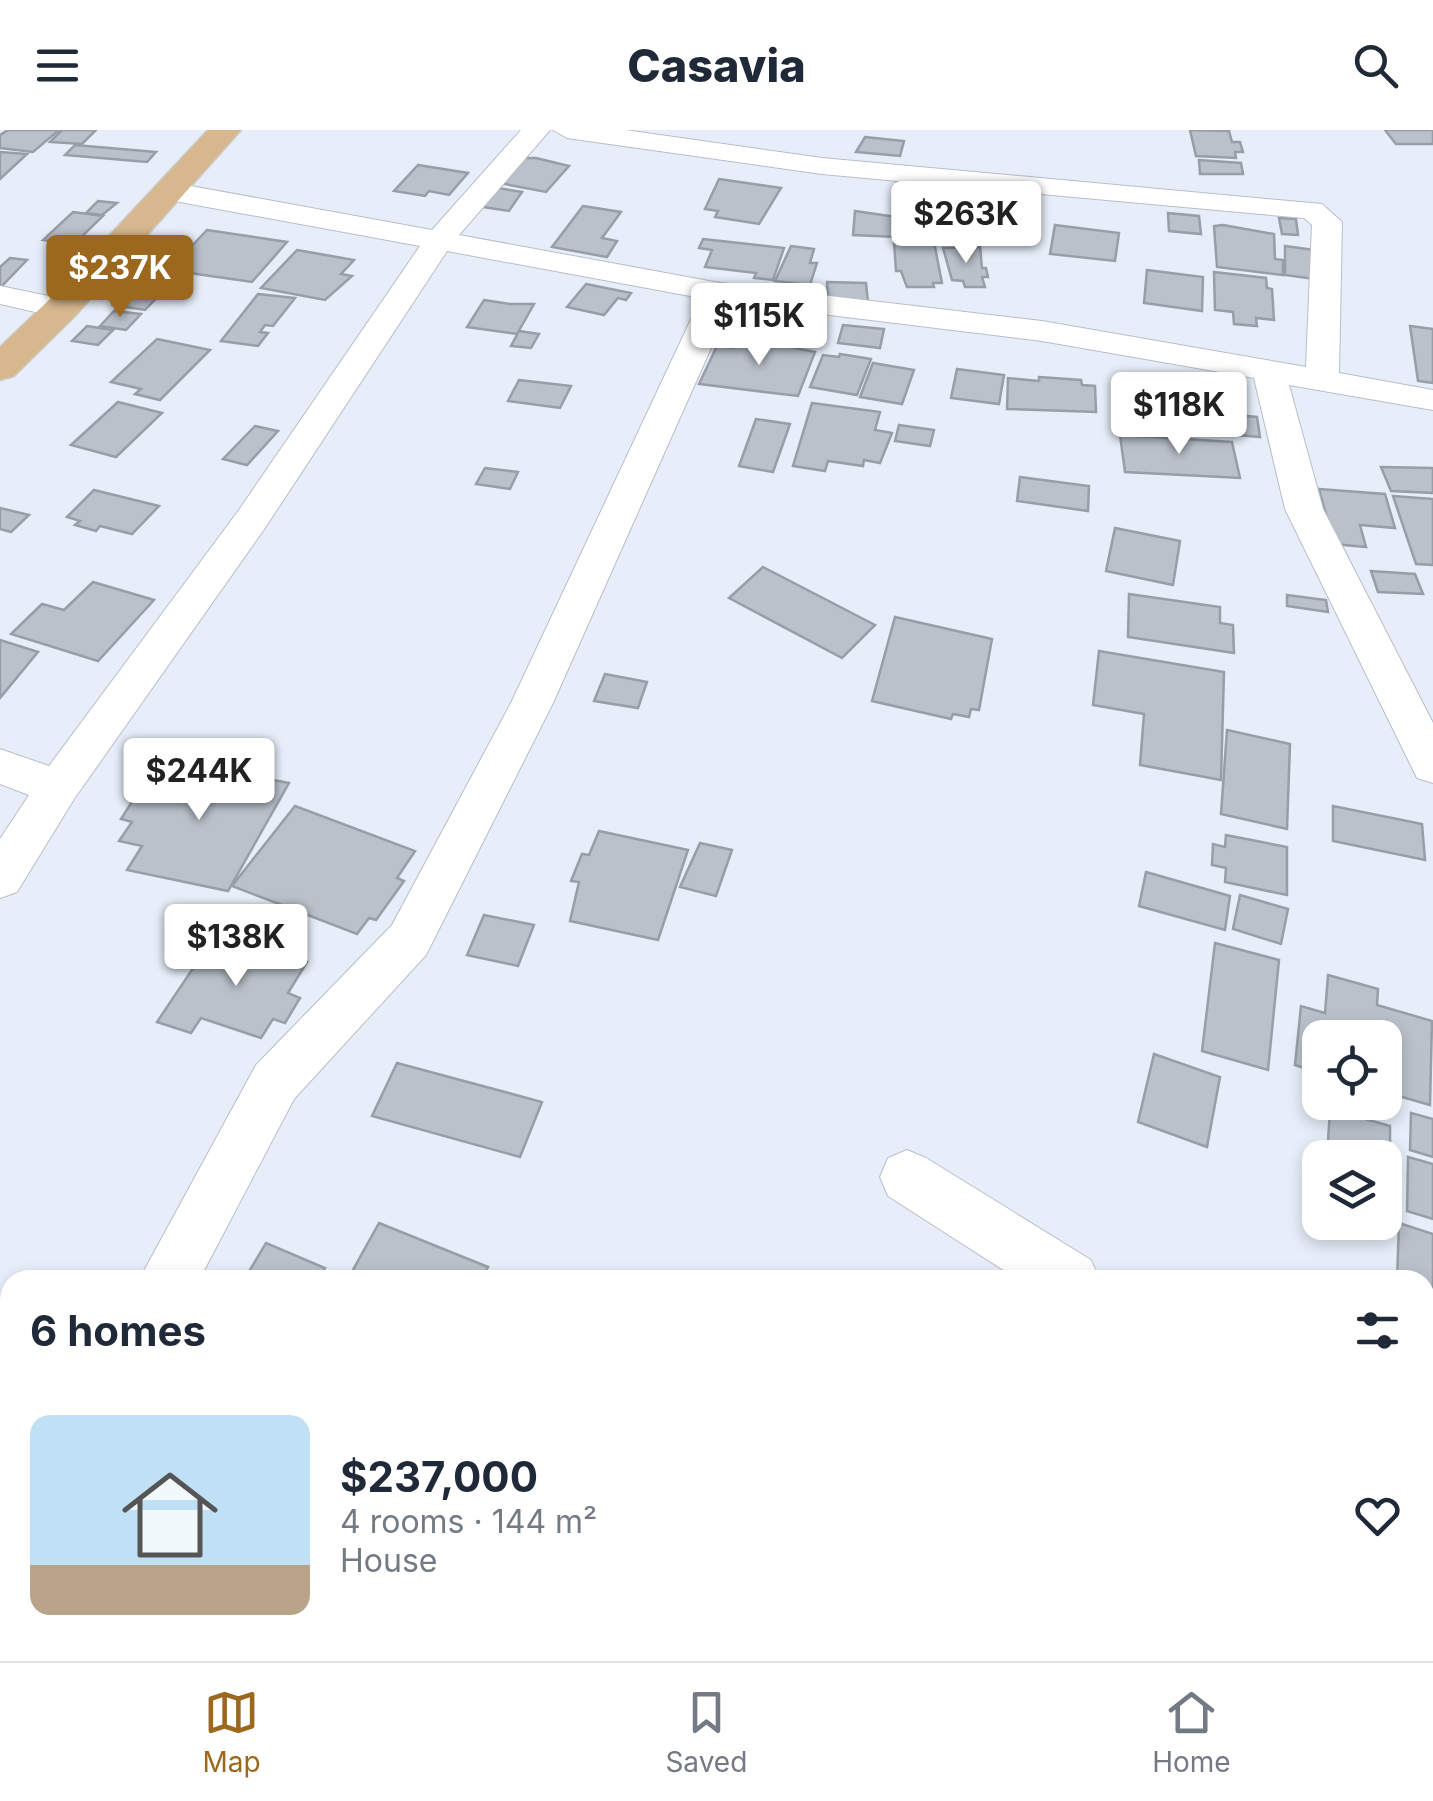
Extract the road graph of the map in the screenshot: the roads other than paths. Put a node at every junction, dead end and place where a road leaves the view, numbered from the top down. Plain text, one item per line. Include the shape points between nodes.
1 (225, 130) edge
2 (536, 130) edge
3 (567, 130) edge
4 (169, 191) junction
5 (440, 239) junction
6 (720, 292) junction
7 (0, 294) edge
8 (62, 308) junction
9 (0, 368) edge
10 (1269, 374) junction
11 (1322, 380) junction
12 (1433, 400) edge
13 (0, 766) edge
14 (1433, 766) edge
15 (58, 787) junction
16 (0, 878) edge
17 (907, 1177) dead end
18 (173, 1270) edge
19 (1055, 1270) edge

1 - 4 main road
2 - 5 street
3 - 11 street via 840,168 1312,210 1327,222
4 - 5 street
4 - 8 main road
5 - 6 street
5 - 15 street via 252,519
6 - 10 street via 1042,331
6 - 18 street via 532,703 409,940 275,1082
7 - 8 street
8 - 9 main road
10 - 11 street
10 - 14 street via 1304,509
11 - 12 street
13 - 15 street
15 - 16 street
17 - 19 street

